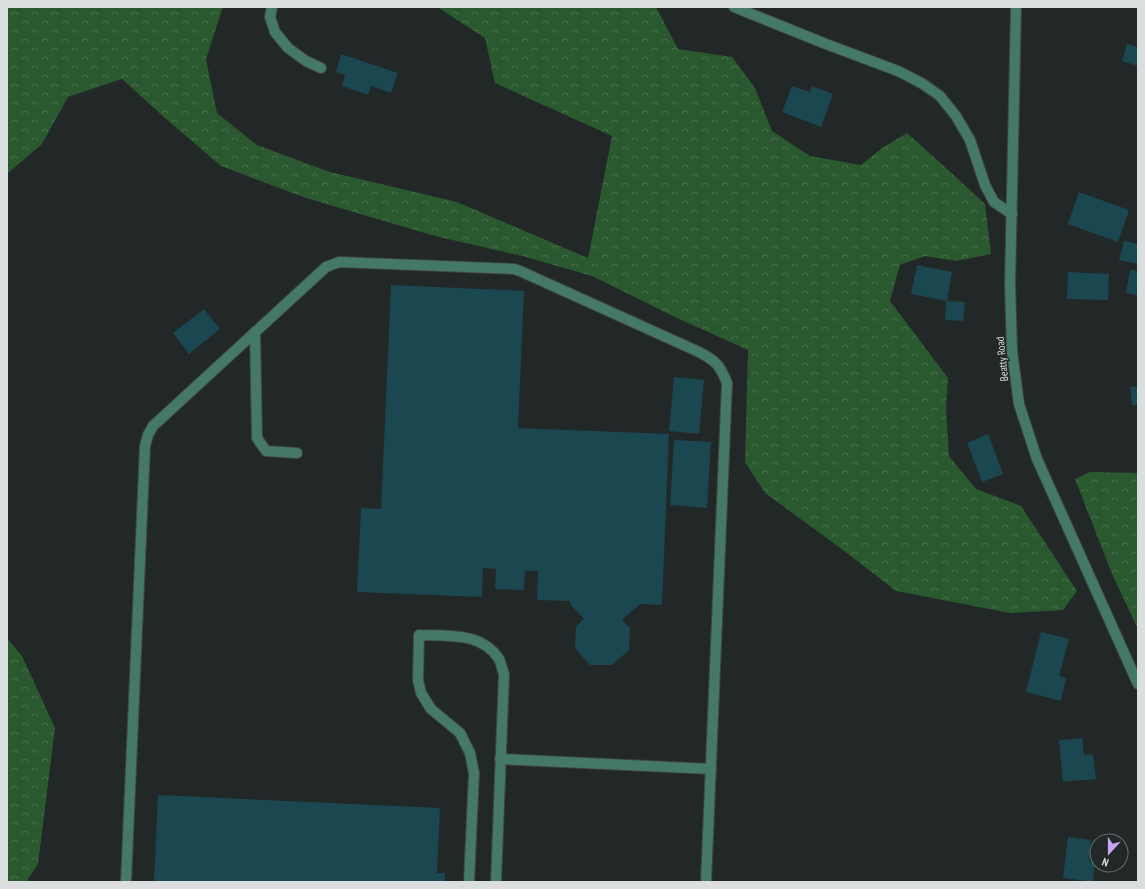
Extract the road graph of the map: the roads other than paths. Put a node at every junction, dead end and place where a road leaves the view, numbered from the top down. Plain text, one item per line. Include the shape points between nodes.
1 (272, 7) edge
2 (734, 7) edge
3 (1016, 7) edge
4 (321, 68) dead end
5 (1012, 214) junction
6 (255, 332) junction
7 (297, 453) dead end
8 (1138, 684) edge
9 (500, 759) junction
10 (711, 769) junction
11 (126, 882) edge
12 (469, 882) edge
13 (496, 882) edge
14 (706, 882) edge

1 - 4 street via 270,17 275,32 288,48
2 - 5 street via 898,71 940,96 970,140 994,202
3 - 5 street, Beatty Road
5 - 8 street, Beatty Road via 1012,351 1020,404 1037,459
6 - 7 street via 257,438 266,451
6 - 10 street via 326,267 339,262 514,269 712,359 722,370 727,383
6 - 11 street via 153,426 148,435
9 - 10 street
9 - 12 street via 504,674 499,659 489,647 476,639 420,635 418,680 421,693 431,709 460,733 470,753 474,773
9 - 13 street
10 - 14 street

